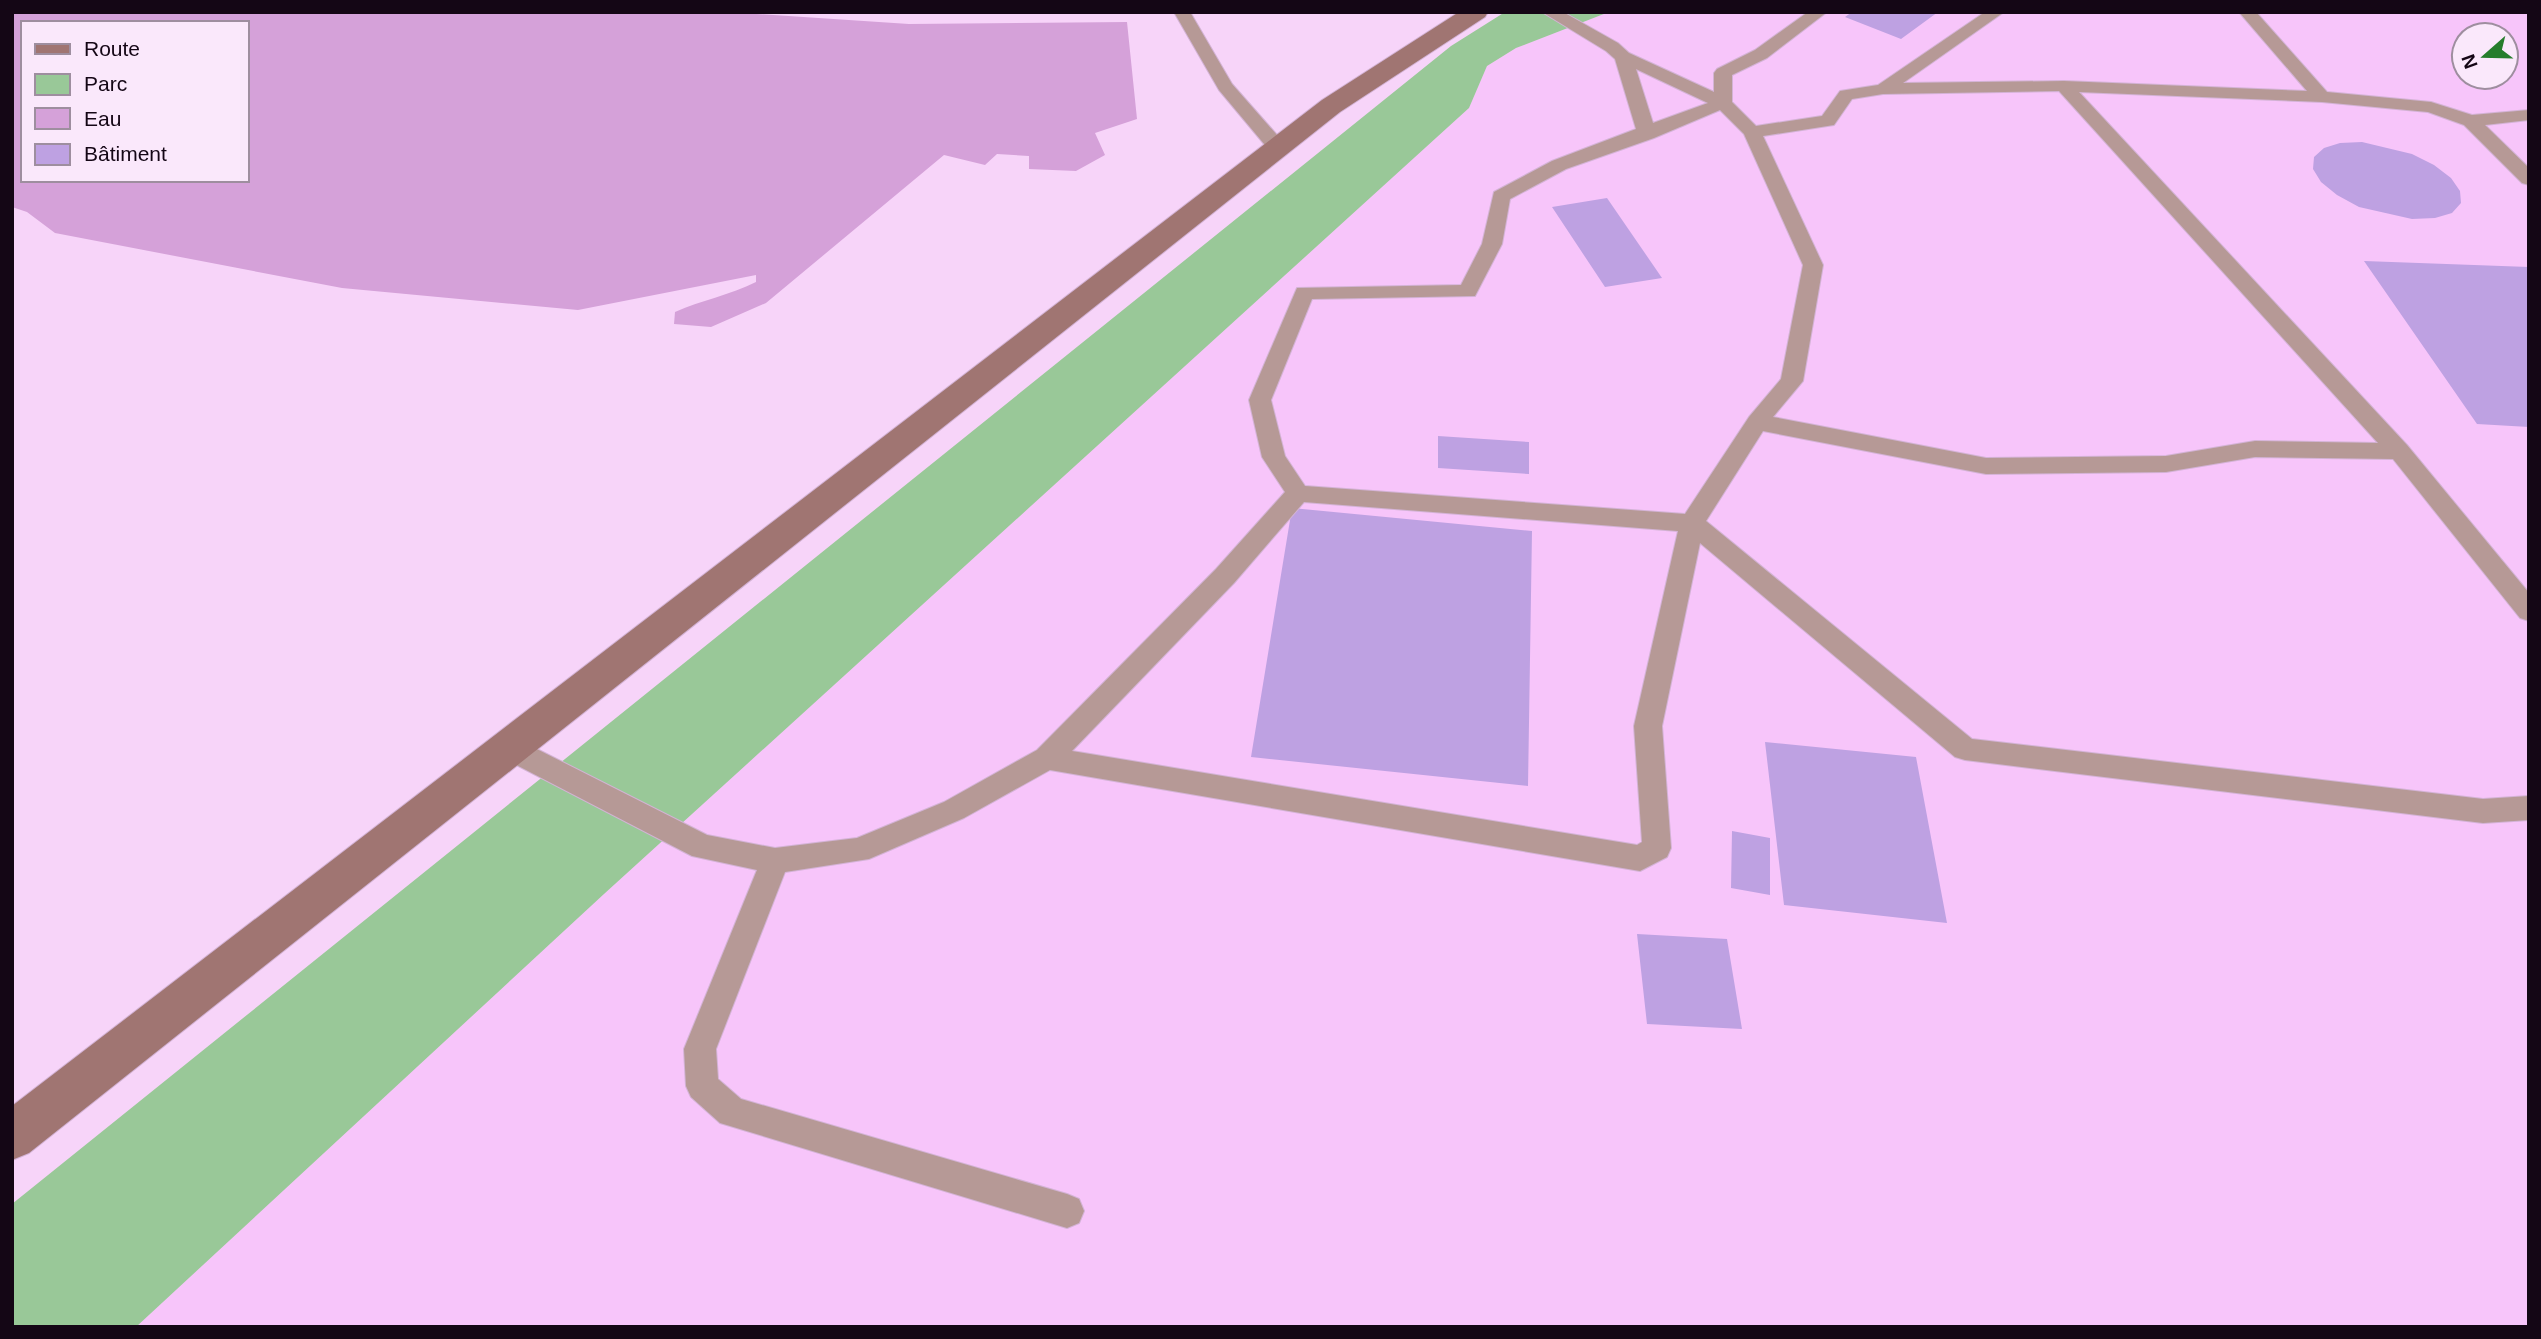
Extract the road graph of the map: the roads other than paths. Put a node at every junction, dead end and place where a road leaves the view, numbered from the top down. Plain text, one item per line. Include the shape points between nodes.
1 (1182, 12) edge
2 (1476, 12) edge
3 (1550, 12) edge
4 (1819, 12) edge
5 (1996, 12) edge
6 (2247, 12) edge
7 (1623, 57) junction
8 (2064, 86) junction
9 (1883, 89) junction
10 (2322, 97) junction
11 (1723, 103) junction
12 (2529, 116) edge
13 (2470, 121) junction
14 (1752, 132) junction
15 (1647, 134) junction
16 (1277, 147) junction
17 (2529, 179) edge
18 (1757, 422) junction
19 (2399, 451) junction
20 (1298, 493) junction
21 (1692, 523) junction
22 (2529, 611) edge
23 (509, 748) junction
24 (1046, 758) junction
25 (2529, 808) edge
26 (775, 861) junction
27 (12, 1136) edge
28 (1067, 1211) dead end

1 - 16 lane via 1225,86
2 - 16 main road via 1331,106
3 - 7 lane
4 - 11 lane via 1760,54 1723,73
5 - 9 lane
6 - 10 lane
7 - 11 lane
7 - 15 lane
8 - 9 lane
8 - 10 lane
8 - 19 lane
9 - 14 lane via 1846,95 1828,121
10 - 13 lane via 2431,107
11 - 14 lane
11 - 15 lane
12 - 13 lane
13 - 17 lane
14 - 18 lane via 1814,265 1792,381
15 - 20 lane via 1559,165 1501,196 1492,244 1468,291 1304,292 1260,400 1274,457
16 - 23 main road
18 - 19 lane via 1986,466 2166,464 2255,449
18 - 21 lane
19 - 22 lane
20 - 21 lane
20 - 24 lane via 1226,576
21 - 24 lane via 1648,726 1657,848 1640,859
21 - 25 lane via 1965,749 2483,811
23 - 26 lane via 702,847
23 - 27 main road
24 - 26 lane via 954,810 859,850
26 - 28 lane via 700,1049 702,1086 732,1112

